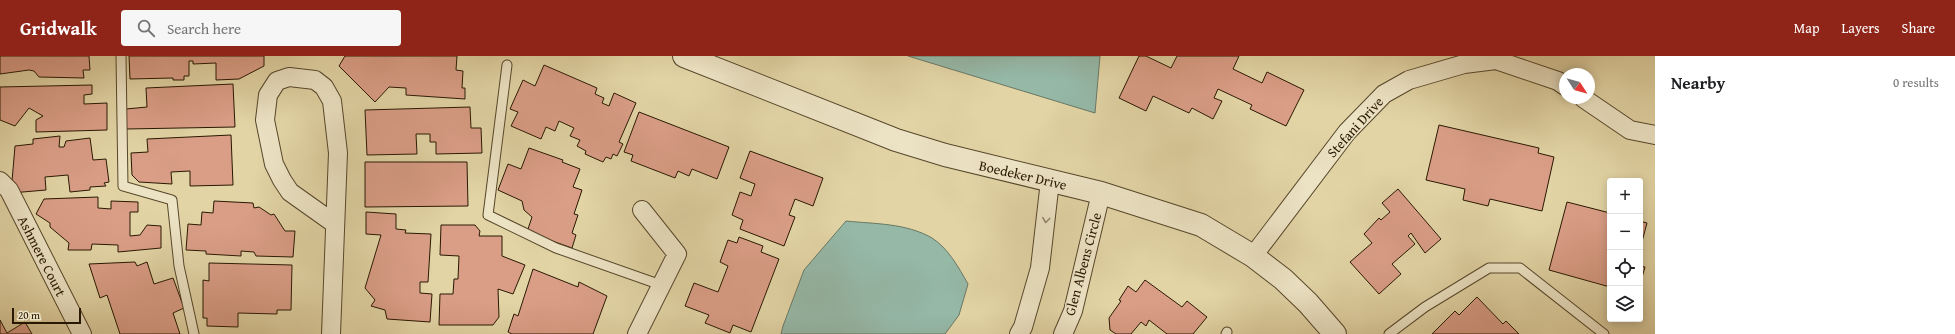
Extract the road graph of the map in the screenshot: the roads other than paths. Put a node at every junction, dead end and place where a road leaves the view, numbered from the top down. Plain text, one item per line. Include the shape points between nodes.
1 (121, 56) edge
2 (684, 56) edge
3 (507, 66) dead end
4 (1559, 82) edge
5 (1592, 104) edge
6 (1655, 135) edge
7 (0, 181) edge
8 (1050, 181) junction
9 (1101, 193) junction
10 (642, 210) dead end
11 (335, 224) junction
12 (1253, 256) junction
13 (661, 285) junction
14 (82, 334) edge
15 (194, 334) edge
16 (331, 334) edge
17 (637, 334) edge
18 (1019, 334) edge
19 (1063, 334) edge
20 (1335, 334) edge
21 (1389, 334) edge
22 (1604, 334) edge

1 - 15 lane via 123,186 172,200 179,266
2 - 8 street, Boedeker Drive via 896,140
3 - 13 lane via 488,215 556,248
4 - 12 street, Stefani Drive via 1496,60 1464,64 1409,80 1384,94 1347,132
5 - 6 street via 1630,130
7 - 14 street, Ashmere Court via 9,190
8 - 9 street, Boedeker Drive
8 -> 18 street via 1040,268
9 - 12 street, Boedeker Drive via 1201,225
9 - 19 street, Glen Albens Circle via 1073,311
10 - 13 street via 677,254
11 - 11 street via 338,153 332,101 324,87 315,80 289,77 278,81 268,95 265,120 274,164 290,192
11 - 16 street
12 - 20 street, Boedeker Drive via 1283,279
13 - 17 street
21 - 22 lane via 1425,307 1489,268 1520,268

